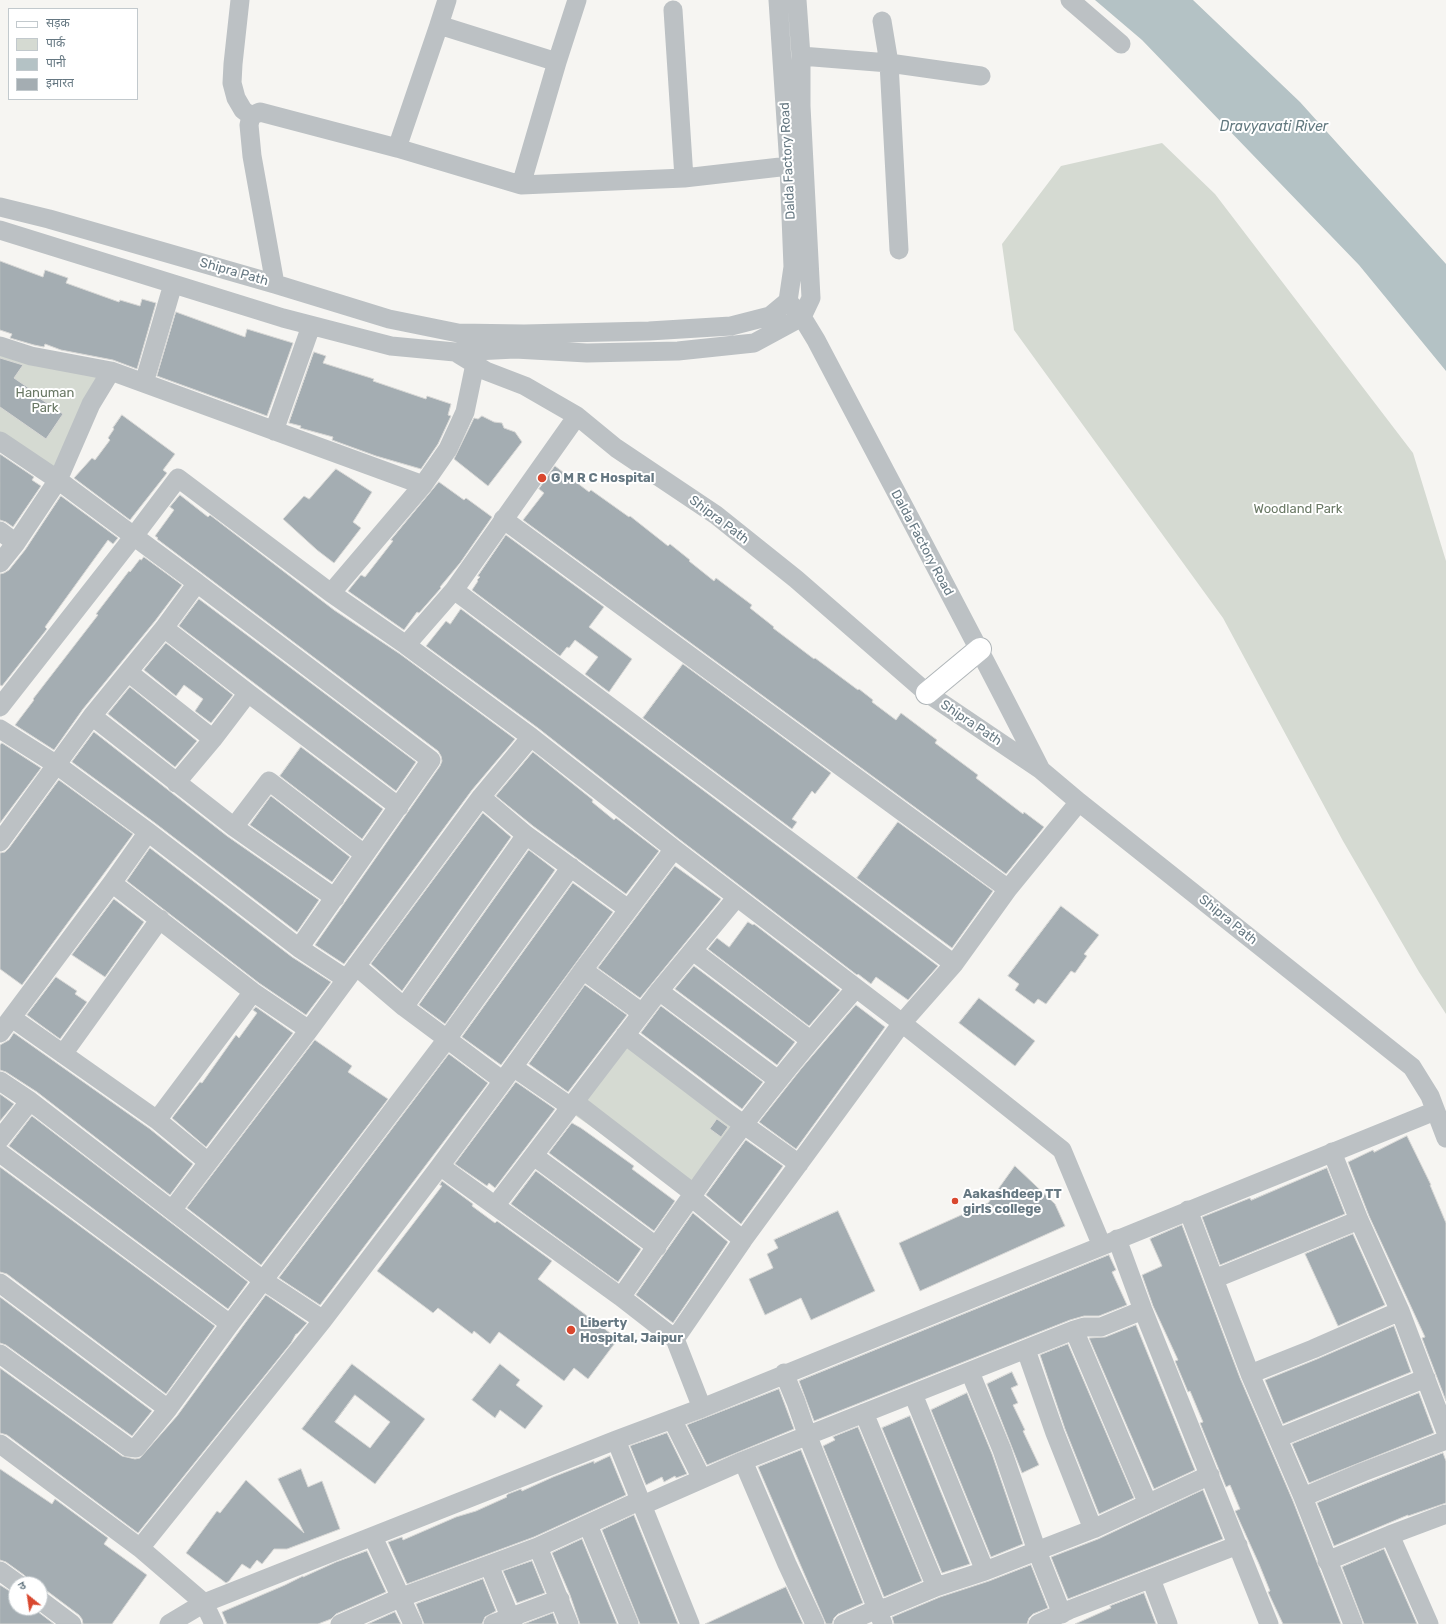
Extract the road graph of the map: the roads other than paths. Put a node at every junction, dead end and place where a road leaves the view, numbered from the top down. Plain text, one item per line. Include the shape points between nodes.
1 (240, 0) edge
2 (447, 0) edge
3 (577, 0) edge
4 (778, 0) edge
5 (797, 0) edge
6 (1070, 0) edge
7 (673, 10) dead end
8 (882, 21) dead end
9 (439, 25) junction
10 (1122, 44) dead end
11 (801, 56) junction
12 (557, 62) junction
13 (889, 63) junction
14 (981, 76) dead end
15 (251, 116) junction
16 (397, 148) junction
17 (789, 166) junction
18 (684, 178) junction
19 (521, 185) junction
20 (0, 207) edge
21 (0, 230) edge
22 (899, 250) dead end
23 (173, 284) junction
24 (275, 284) junction
25 (788, 301) junction
26 (802, 317) junction
27 (311, 326) junction
28 (444, 331) junction
29 (0, 346) edge
30 (455, 352) junction
31 (475, 364) junction
32 (111, 371) junction
33 (144, 383) junction
34 (577, 416) junction
35 (274, 431) junction
36 (0, 441) edge
37 (58, 480) junction
38 (423, 486) junction
39 (503, 519) junction
40 (0, 531) edge
41 (134, 536) junction
42 (16, 543) junction
43 (0, 563) edge
44 (197, 583) junction
45 (454, 590) junction
46 (331, 593) junction
47 (164, 628) junction
48 (406, 645) junction
49 (980, 649) junction
50 (128, 672) junction
51 (248, 693) junction
52 (926, 693) junction
53 (0, 707) edge
54 (92, 716) junction
55 (0, 729) edge
56 (531, 737) junction
57 (213, 739) junction
58 (57, 765) junction
59 (1041, 770) junction
60 (176, 782) junction
61 (481, 797) junction
62 (1079, 802) junction
63 (399, 807) junction
64 (234, 827) junction
65 (148, 832) junction
66 (526, 835) junction
67 (0, 842) edge
68 (674, 849) junction
69 (364, 854) junction
70 (571, 867) junction
71 (112, 883) junction
72 (1008, 889) junction
73 (737, 897) junction
74 (335, 898) junction
75 (628, 909) junction
76 (160, 919) junction
77 (299, 948) junction
78 (693, 951) junction
79 (954, 964) junction
80 (582, 970) junction
81 (351, 972) junction
82 (856, 988) junction
83 (659, 991) junction
84 (253, 992) junction
85 (404, 1006) junction
86 (642, 1013) junction
87 (12, 1018) junction
88 (902, 1023) junction
89 (309, 1030) junction
90 (0, 1034) edge
91 (625, 1035) junction
92 (447, 1038) junction
93 (810, 1040) junction
94 (63, 1054) junction
95 (508, 1074) junction
96 (0, 1080) edge
97 (778, 1080) junction
98 (30, 1101) junction
99 (573, 1104) junction
100 (1435, 1111) junction
101 (157, 1120) junction
102 (744, 1125) junction
103 (1446, 1138) edge
104 (0, 1139) edge
105 (1332, 1152) junction
106 (0, 1153) edge
107 (534, 1156) junction
108 (208, 1162) junction
109 (799, 1164) junction
110 (440, 1166) junction
111 (692, 1195) junction
112 (495, 1206) junction
113 (172, 1210) junction
114 (1188, 1210) junction
115 (1360, 1220) junction
116 (743, 1240) junction
117 (1109, 1242) junction
118 (657, 1247) junction
119 (1214, 1279) junction
120 (264, 1280) junction
121 (0, 1283) edge
122 (621, 1297) junction
123 (1143, 1310) junction
124 (1400, 1311) junction
125 (323, 1320) junction
126 (230, 1324) junction
127 (1074, 1330) junction
128 (676, 1339) junction
129 (1026, 1350) junction
130 (0, 1354) edge
131 (970, 1372) junction
132 (784, 1373) junction
133 (1250, 1374) junction
134 (1426, 1378) junction
135 (914, 1394) junction
136 (702, 1408) junction
137 (168, 1409) junction
138 (864, 1413) junction
139 (672, 1419) junction
140 (1446, 1432) edge
141 (808, 1437) junction
142 (1278, 1438) junction
143 (616, 1440) junction
144 (1446, 1440) edge
145 (0, 1444) edge
146 (743, 1462) junction
147 (1210, 1475) junction
148 (702, 1479) junction
149 (1303, 1497) junction
150 (642, 1502) junction
151 (1148, 1504) junction
152 (1446, 1514) edge
153 (588, 1525) junction
154 (1093, 1529) junction
155 (1390, 1535) junction
156 (374, 1537) junction
157 (1238, 1545) junction
158 (538, 1547) junction
159 (140, 1548) junction
160 (1037, 1551) junction
161 (1328, 1561) junction
162 (489, 1565) junction
163 (0, 1570) edge
164 (985, 1571) junction
165 (8, 1576) edge
166 (1151, 1579) junction
167 (936, 1587) junction
168 (402, 1597) junction
169 (560, 1599) junction
170 (204, 1603) junction
171 (48, 1606) edge
172 (1062, 1614) junction
173 (880, 1617) edge
174 (512, 1621) edge
175 (346, 1623) edge
176 (72, 1624) edge
177 (169, 1624) edge
178 (214, 1624) edge
179 (413, 1624) edge
180 (493, 1624) edge
181 (569, 1624) edge
182 (629, 1624) edge
183 (690, 1624) edge
184 (815, 1624) edge
185 (844, 1624) edge
186 (1038, 1624) edge
187 (1168, 1624) edge
188 (1269, 1624) edge
189 (1352, 1624) edge
190 (1429, 1624) edge

1 - 15 street via 232,83 236,98 243,110
2 - 9 street
3 - 12 street
4 - 17 street, Dalda Factory Road
5 - 11 street, Dalda Factory Road
6 - 10 street
7 - 18 street
8 - 13 street
9 - 12 street
9 - 16 street
11 - 13 street
11 - 26 street, Dalda Factory Road via 801,106 811,298
12 - 19 street
13 - 14 street
13 - 22 street
15 - 16 street via 260,112
15 - 24 street via 249,125 252,156
16 - 19 street
17 - 18 street
17 - 25 street, Dalda Factory Road via 793,267
18 - 19 street
20 - 24 street, Shipra Path
21 - 23 street, Shipra Path
23 - 27 street, Shipra Path
23 - 33 street
24 - 28 street, Shipra Path via 389,319
25 - 26 street, Dalda Factory Road
25 - 28 street, Shipra Path via 770,316 731,326 524,334
26 - 30 street via 754,343 678,351 587,353 514,349
26 - 49 street, Dalda Factory Road
27 - 30 street, Shipra Path via 391,346
27 - 35 street
28 - 30 street
29 - 32 street via 31,356
30 - 31 street, Shipra Path
31 - 34 street, Shipra Path via 525,386
31 - 38 street via 465,412 448,449
32 - 33 street
32 - 37 street via 91,404
33 - 35 street
34 - 39 street
34 - 52 street, Shipra Path via 616,448 716,515 796,579
35 - 38 street
36 - 37 street
37 - 41 street
37 - 42 street
38 - 46 street
39 - 45 street
39 - 72 street
40 - 42 street
41 - 44 street
41 - 46 street via 178,478
41 - 53 street
42 - 43 street
44 - 47 street
44 - 63 street via 431,760
45 - 48 street
45 - 79 street
46 - 48 street
47 - 50 street
47 - 51 street
48 - 56 street
49 - 52 main road
49 - 59 street, Dalda Factory Road
50 - 54 street
50 - 57 street
51 - 57 street
51 - 63 street
52 - 59 street, Shipra Path
54 - 58 street
54 - 60 street
55 - 58 street
56 - 61 street
56 - 68 street
57 - 60 street
58 - 65 street
58 - 67 street
59 - 62 street, Shipra Path
60 - 64 street
61 - 66 street
61 - 81 street
62 - 72 street
62 - 100 street, Shipra Path via 1412,1067 1430,1096
63 - 69 street
64 - 69 street via 269,781
64 - 74 street
65 - 71 street
65 - 77 street
66 - 70 street
66 - 85 street
68 - 73 street
68 - 75 street
69 - 74 street
70 - 75 street
70 - 92 street
71 - 76 street
71 - 87 street
72 - 79 street
73 - 78 street
73 - 82 street
74 - 77 street
75 - 80 street
76 - 84 street
76 - 94 street
77 - 81 street
78 - 83 street
78 - 93 street
79 - 88 street
80 - 86 street
80 - 95 street
81 - 85 street
81 - 89 street
82 - 88 street
82 - 93 street
83 - 86 street
83 - 97 street
84 - 89 street
84 - 101 street
85 - 92 street
86 - 91 street
87 - 90 street
87 - 94 street
88 - 109 street
88 - 117 street via 1062,1150
89 - 108 street
91 - 99 street
91 - 102 street
92 - 95 street
92 - 120 street
93 - 97 street
94 - 101 street
95 - 99 street
95 - 110 street
96 - 98 street
97 - 102 street
98 - 104 street
98 - 113 street
99 - 107 street
99 - 111 street
100 - 103 street, Shipra Path
100 - 105 street
101 - 108 street
102 - 109 street
102 - 111 street
105 - 114 street
105 - 115 street
106 - 126 street
107 - 112 street
107 - 118 street
108 - 113 street
109 - 116 street
110 - 112 street
110 - 125 street
111 - 116 street
111 - 118 street
112 - 122 street
113 - 120 street
114 - 117 street
114 - 119 street
115 - 119 street
115 - 124 street
116 - 128 street
117 - 123 street
117 - 132 street
118 - 122 street
119 - 133 street
120 - 125 street
120 - 126 street
121 - 137 street
122 - 128 street
123 - 127 street via 1101,1326
123 - 147 street
124 - 133 street
124 - 134 street
125 - 159 street
126 - 137 street
127 - 129 street
127 - 151 street
128 - 136 street
129 - 131 street
129 - 154 street
130 - 137 street via 132,1448 136,1448
131 - 135 street
131 - 160 street via 1002,1450
132 - 136 street
132 - 141 street
133 - 142 street
134 - 140 street
134 - 142 street
135 - 138 street
135 - 164 street
136 - 139 street
138 - 141 street
138 - 167 street
139 - 143 street
139 - 148 street
141 - 146 street
141 - 173 street
142 - 149 street
143 - 150 street
143 - 156 street
144 - 149 street
145 - 159 street
146 - 148 street
146 - 184 street
147 - 151 street
147 - 157 street
148 - 150 street
149 - 161 street
150 - 153 street
150 - 183 street
151 - 154 street
152 - 155 street
153 - 158 street
153 - 182 street
154 - 160 street
155 - 161 street
155 - 190 street
156 - 168 street
156 - 170 street
157 - 166 street
157 - 188 street
158 - 162 street
158 - 169 street
159 - 170 street
160 - 164 street
160 - 172 street
161 - 189 street
162 - 168 street
162 - 174 street
163 - 165 street
164 - 167 street
166 - 172 street
166 - 187 street
167 - 173 street via 888,1607
168 - 175 street
168 - 179 street
169 - 174 street
169 - 181 street
170 - 177 street
170 - 178 street
171 - 176 street
172 - 186 street
173 - 185 street
174 - 180 street

